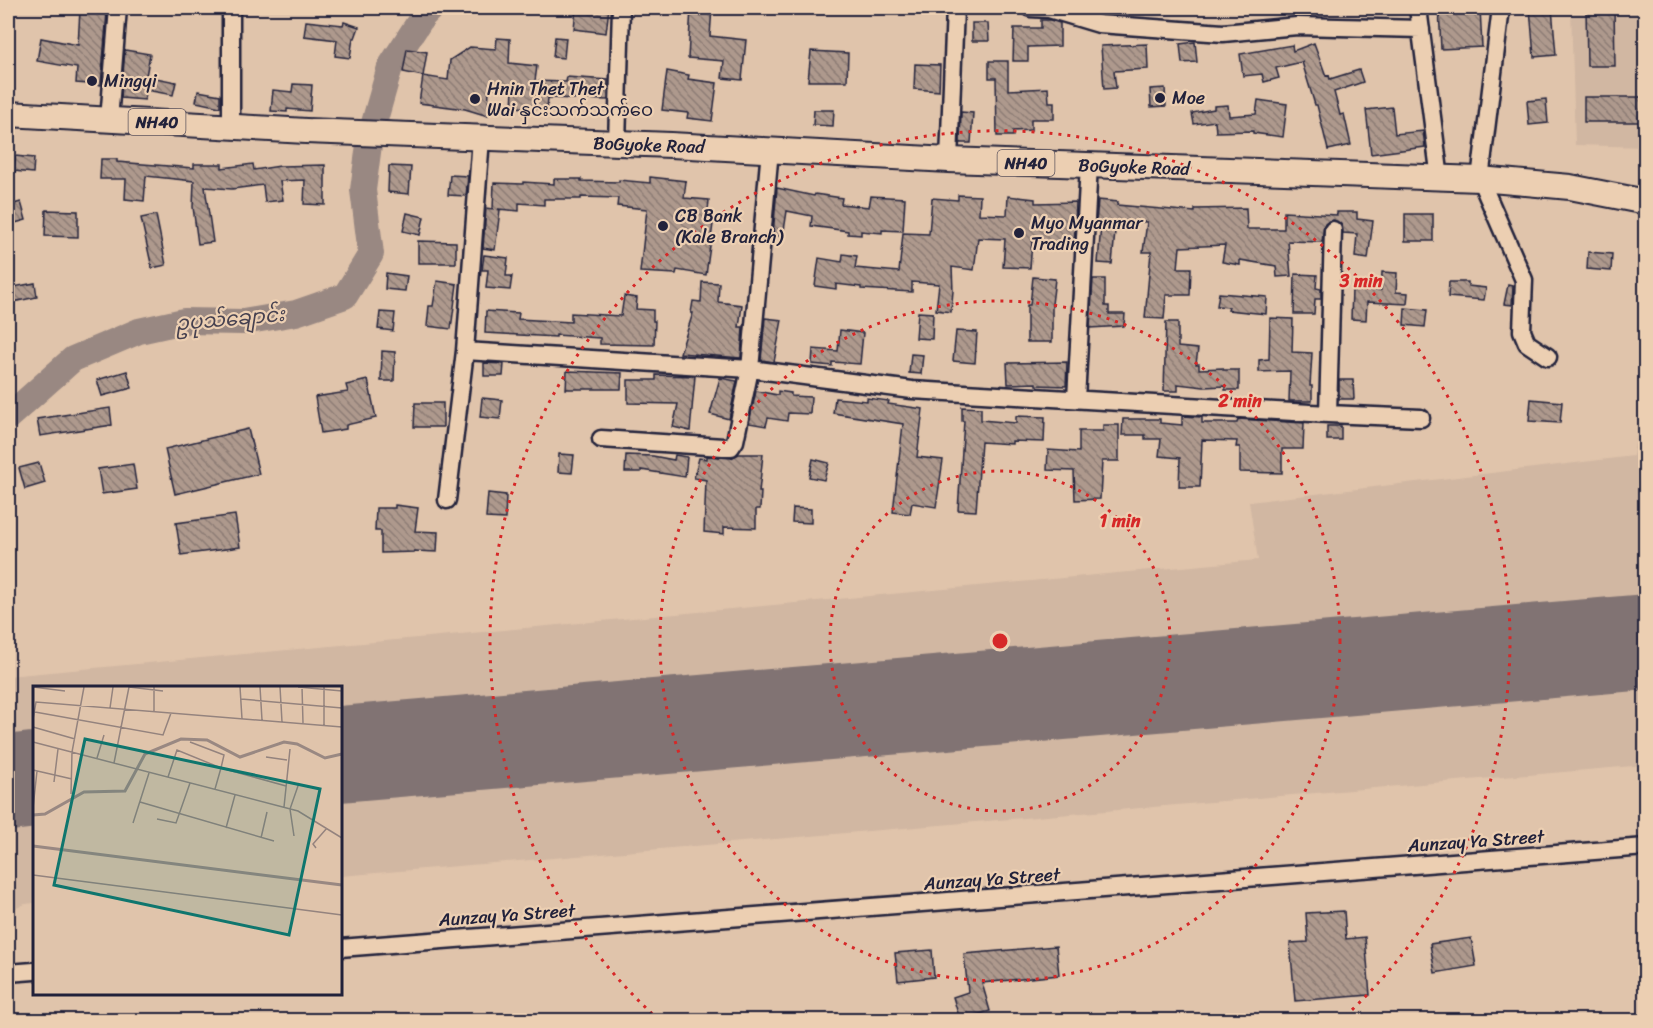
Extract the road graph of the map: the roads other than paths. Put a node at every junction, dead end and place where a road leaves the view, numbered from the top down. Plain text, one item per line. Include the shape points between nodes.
1 (118, 8) edge
2 (231, 8) edge
3 (621, 8) edge
4 (955, 8) edge
5 (1030, 8) edge
6 (1418, 8) edge
7 (1501, 8) edge
8 (1421, 29) junction
9 (8, 114) edge
10 (109, 120) junction
11 (231, 125) junction
12 (481, 138) junction
13 (617, 143) junction
14 (770, 150) junction
15 (949, 160) junction
16 (1089, 165) junction
17 (1440, 179) junction
18 (1480, 179) junction
19 (1646, 202) edge
20 (1333, 230) dead end
21 (465, 351) junction
22 (1548, 357) dead end
23 (750, 369) junction
24 (1076, 399) junction
25 (1328, 414) junction
26 (1421, 418) dead end
27 (600, 439) dead end
28 (447, 500) dead end
29 (1646, 847) edge
30 (342, 948) edge
31 (33, 971) edge
32 (8, 973) edge

1 - 10 street
2 - 11 street
3 - 13 street
4 - 15 street
5 - 8 street via 1049,9 1098,24 1223,33 1297,26
6 - 8 street
7 - 18 street
8 - 17 street
9 - 10 highway, NH40
10 - 11 highway, NH40
11 - 12 highway, BoGyoke Road / NH40
12 - 13 highway, BoGyoke Road / NH40
12 - 21 street
13 - 14 highway, BoGyoke Road / NH40
14 - 15 highway, BoGyoke Road / NH40
14 - 23 street
15 - 16 highway, BoGyoke Road / NH40
16 - 17 highway, BoGyoke Road / NH40
16 - 24 street
17 - 18 highway, BoGyoke Road / NH40
18 - 19 highway, BoGyoke Road / NH40 via 1570,188
18 - 22 street via 1524,280 1522,331 1527,343
20 - 25 street
21 - 23 street
21 - 28 street
23 - 24 street via 912,390
23 - 27 street via 731,447
24 - 25 street
25 - 26 street
29 - 30 street, Aunzay Ya Street
31 - 32 street

